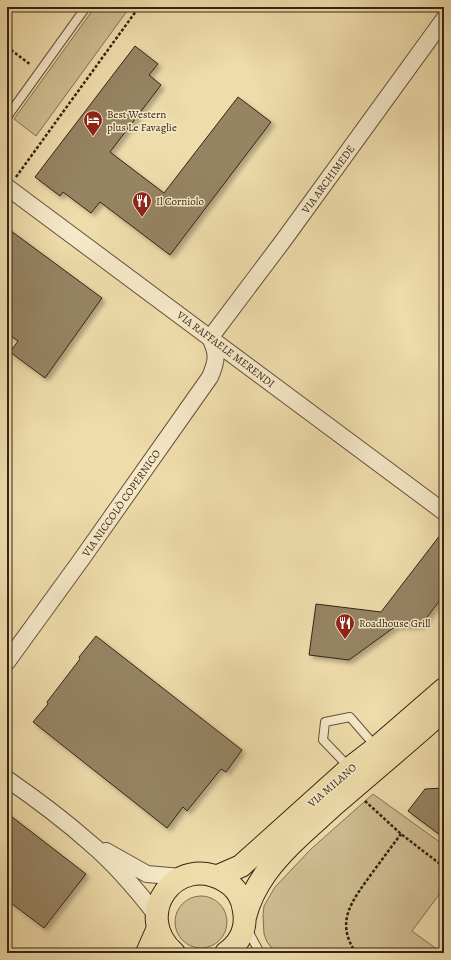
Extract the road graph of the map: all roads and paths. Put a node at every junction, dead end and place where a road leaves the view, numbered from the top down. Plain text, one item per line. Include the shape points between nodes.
1 (86, 7) edge
2 (139, 7) edge
3 (444, 19) edge
4 (7, 47) edge
5 (39, 72) junction
6 (7, 117) edge
7 (8, 188) edge
8 (210, 338) junction
9 (444, 512) edge
10 (7, 662) edge
11 (444, 689) edge
12 (444, 710) edge
13 (376, 748) junction
14 (350, 768) junction
15 (7, 770) edge
16 (7, 779) edge
17 (33, 798) junction
18 (362, 798) dead end
19 (401, 834) junction
20 (91, 843) junction
21 (444, 867) edge
22 (218, 876) junction
23 (182, 877) junction
24 (245, 921) junction
25 (157, 922) junction
26 (148, 953) edge
27 (174, 953) edge
28 (226, 953) edge
29 (260, 953) edge
30 (356, 953) edge

1 - 5 lane
2 - 7 path
3 - 8 street, VIA ARCHIMEDE
4 - 5 path
5 - 6 lane
7 - 8 street, VIA RAFFAELE MERENDI
8 - 9 street, VIA RAFFAELE MERENDI
8 - 10 street, VIA NICCOLÒ COPERNICO via 216,353 216,361 210,377
11 - 13 main road, VIA MILANO
12 - 24 main road, VIA MILANO via 315,822 266,872 249,901
13 - 14 main road, VIA MILANO
13 - 14 lane via 350,717 325,722 323,740
14 - 22 main road, VIA MILANO via 241,866
15 - 17 street
16 - 17 street
17 - 20 street
18 - 19 path
19 - 21 path
19 - 30 path via 356,894 347,913 347,935
20 - 23 street via 147,874
20 - 25 street via 136,889
22 - 23 main road via 206,873
22 - 24 main road via 238,892 243,904
23 - 25 main road via 164,893 159,904
24 - 28 main road, VIA MILANO via 240,937
24 - 29 lane
25 - 26 main road
25 - 27 main road via 164,942

